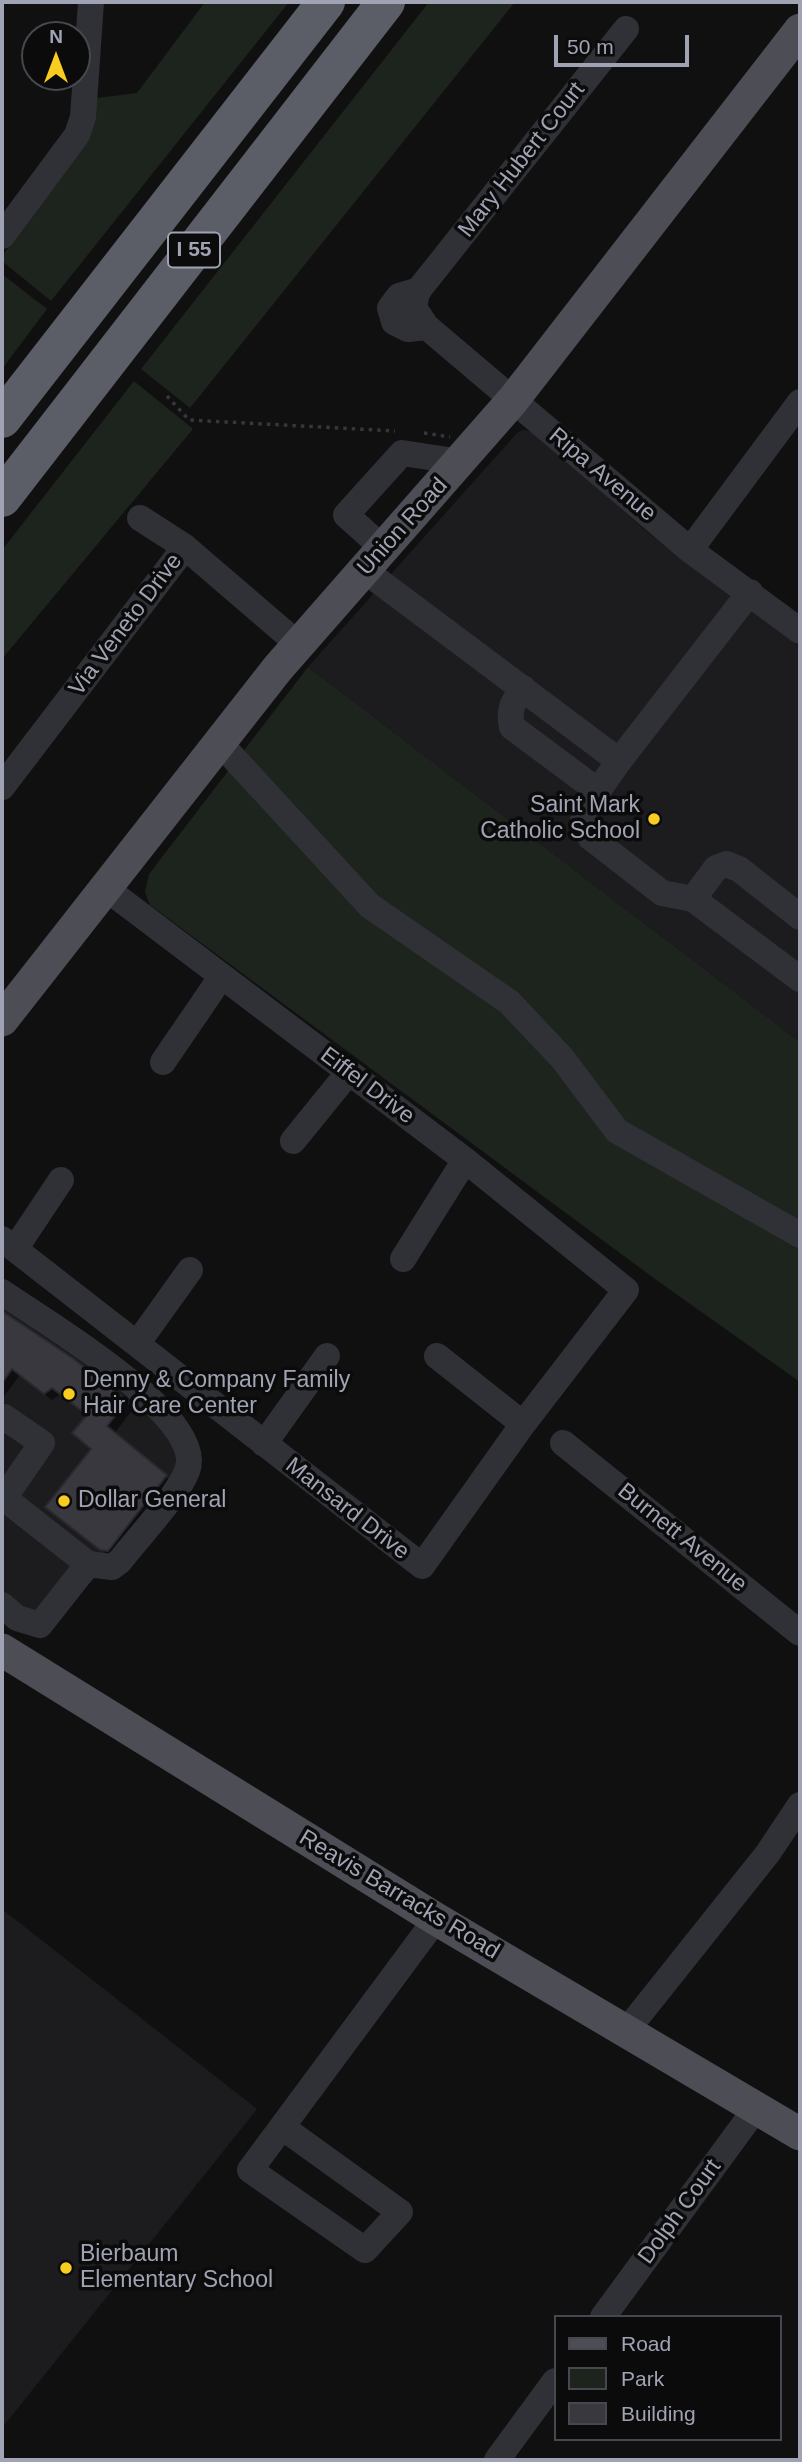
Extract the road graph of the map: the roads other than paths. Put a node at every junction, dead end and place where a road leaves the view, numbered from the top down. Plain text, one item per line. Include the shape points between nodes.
1 (90, 2) edge
2 (326, 2) edge
3 (386, 2) edge
4 (626, 29) dead end
5 (800, 30) edge
6 (2, 236) edge
7 (420, 308) joint
8 (513, 400) junction
9 (800, 402) edge
10 (2, 419) edge
11 (456, 450) junction
12 (2, 498) edge
13 (140, 518) dead end
14 (185, 547) junction
15 (690, 550) junction
16 (374, 559) junction
17 (750, 592) junction
18 (800, 631) edge
19 (299, 644) junction
20 (523, 688) junction
21 (218, 741) junction
22 (619, 761) junction
23 (2, 787) edge
24 (598, 791) junction
25 (104, 887) junction
26 (693, 899) junction
27 (800, 917) edge
28 (221, 977) junction
29 (800, 979) edge
30 (2, 1020) edge
31 (163, 1062) dead end
32 (349, 1072) junction
33 (293, 1141) dead end
34 (465, 1160) junction
35 (61, 1180) dead end
36 (800, 1235) edge
37 (8, 1244) edge
38 (403, 1259) dead end
39 (190, 1270) dead end
40 (626, 1290) joint
41 (2, 1292) edge
42 (136, 1344) junction
43 (327, 1356) dead end
44 (437, 1356) dead end
45 (2, 1420) edge
46 (523, 1424) junction
47 (563, 1443) dead end
48 (264, 1444) junction
49 (3, 1499) edge
50 (88, 1564) junction
51 (2, 1605) edge
52 (800, 1633) edge
53 (2, 1650) edge
54 (800, 1805) edge
55 (436, 1919) junction
56 (627, 2030) junction
57 (757, 2107) junction
58 (282, 2127) junction
59 (800, 2134) edge
60 (604, 2315) edge
61 (554, 2382) edge
62 (497, 2460) edge

1 - 6 street via 83,117 77,135
2 - 10 highway, I 55
3 - 12 highway, I 55
4 - 7 street, Mary Hubert Court
5 - 8 main road, Union Road
7 - 8 street, Ripa Avenue
8 - 11 main road, Union Road
8 - 15 street, Ripa Avenue
9 - 15 street
11 - 16 main road, Union Road
11 - 16 street via 402,453 346,515
13 - 14 street
14 - 19 street, Via Veneto Drive
14 - 23 street, Via Veneto Drive
15 - 17 street, Ripa Avenue
16 - 19 main road, Union Road
16 - 20 street
17 - 18 street, Ripa Avenue
17 - 22 street
19 - 21 main road, Union Road
20 - 22 street
20 - 24 street via 511,704 512,727
21 - 25 main road, Union Road
21 - 36 street via 370,906 509,1002 562,1058 617,1131
22 - 24 street
24 - 26 street via 583,821 590,837 662,893
25 - 28 street, Eiffel Drive
25 - 30 main road, Union Road
26 - 27 street via 716,868 726,864 739,869
26 - 29 street
28 - 31 street
28 - 32 street, Eiffel Drive
32 - 33 street
32 - 34 street, Eiffel Drive
34 - 38 street
34 - 40 street, Eiffel Drive
35 - 37 street
37 - 42 street, Mansard Drive
39 - 42 street
40 - 46 street, Mansard Drive
41 - 50 street via 155,1401 181,1433 190,1455 188,1470 120,1561 112,1567
42 - 48 street, Mansard Drive
43 - 48 street
44 - 46 street
45 - 49 street via 5,1417 42,1443
46 - 48 street, Mansard Drive via 422,1566
47 - 52 street, Burnett Avenue
49 - 50 street
50 - 51 street via 40,1625 17,1618
53 - 55 main road, Reavis Barracks Road
54 - 56 street via 768,1853
55 - 56 main road, Reavis Barracks Road
55 - 58 street
56 - 57 main road, Reavis Barracks Road
57 - 59 main road, Reavis Barracks Road
57 - 60 street, Dolph Court
58 - 58 street via 250,2170 365,2250 400,2212
61 - 62 street

